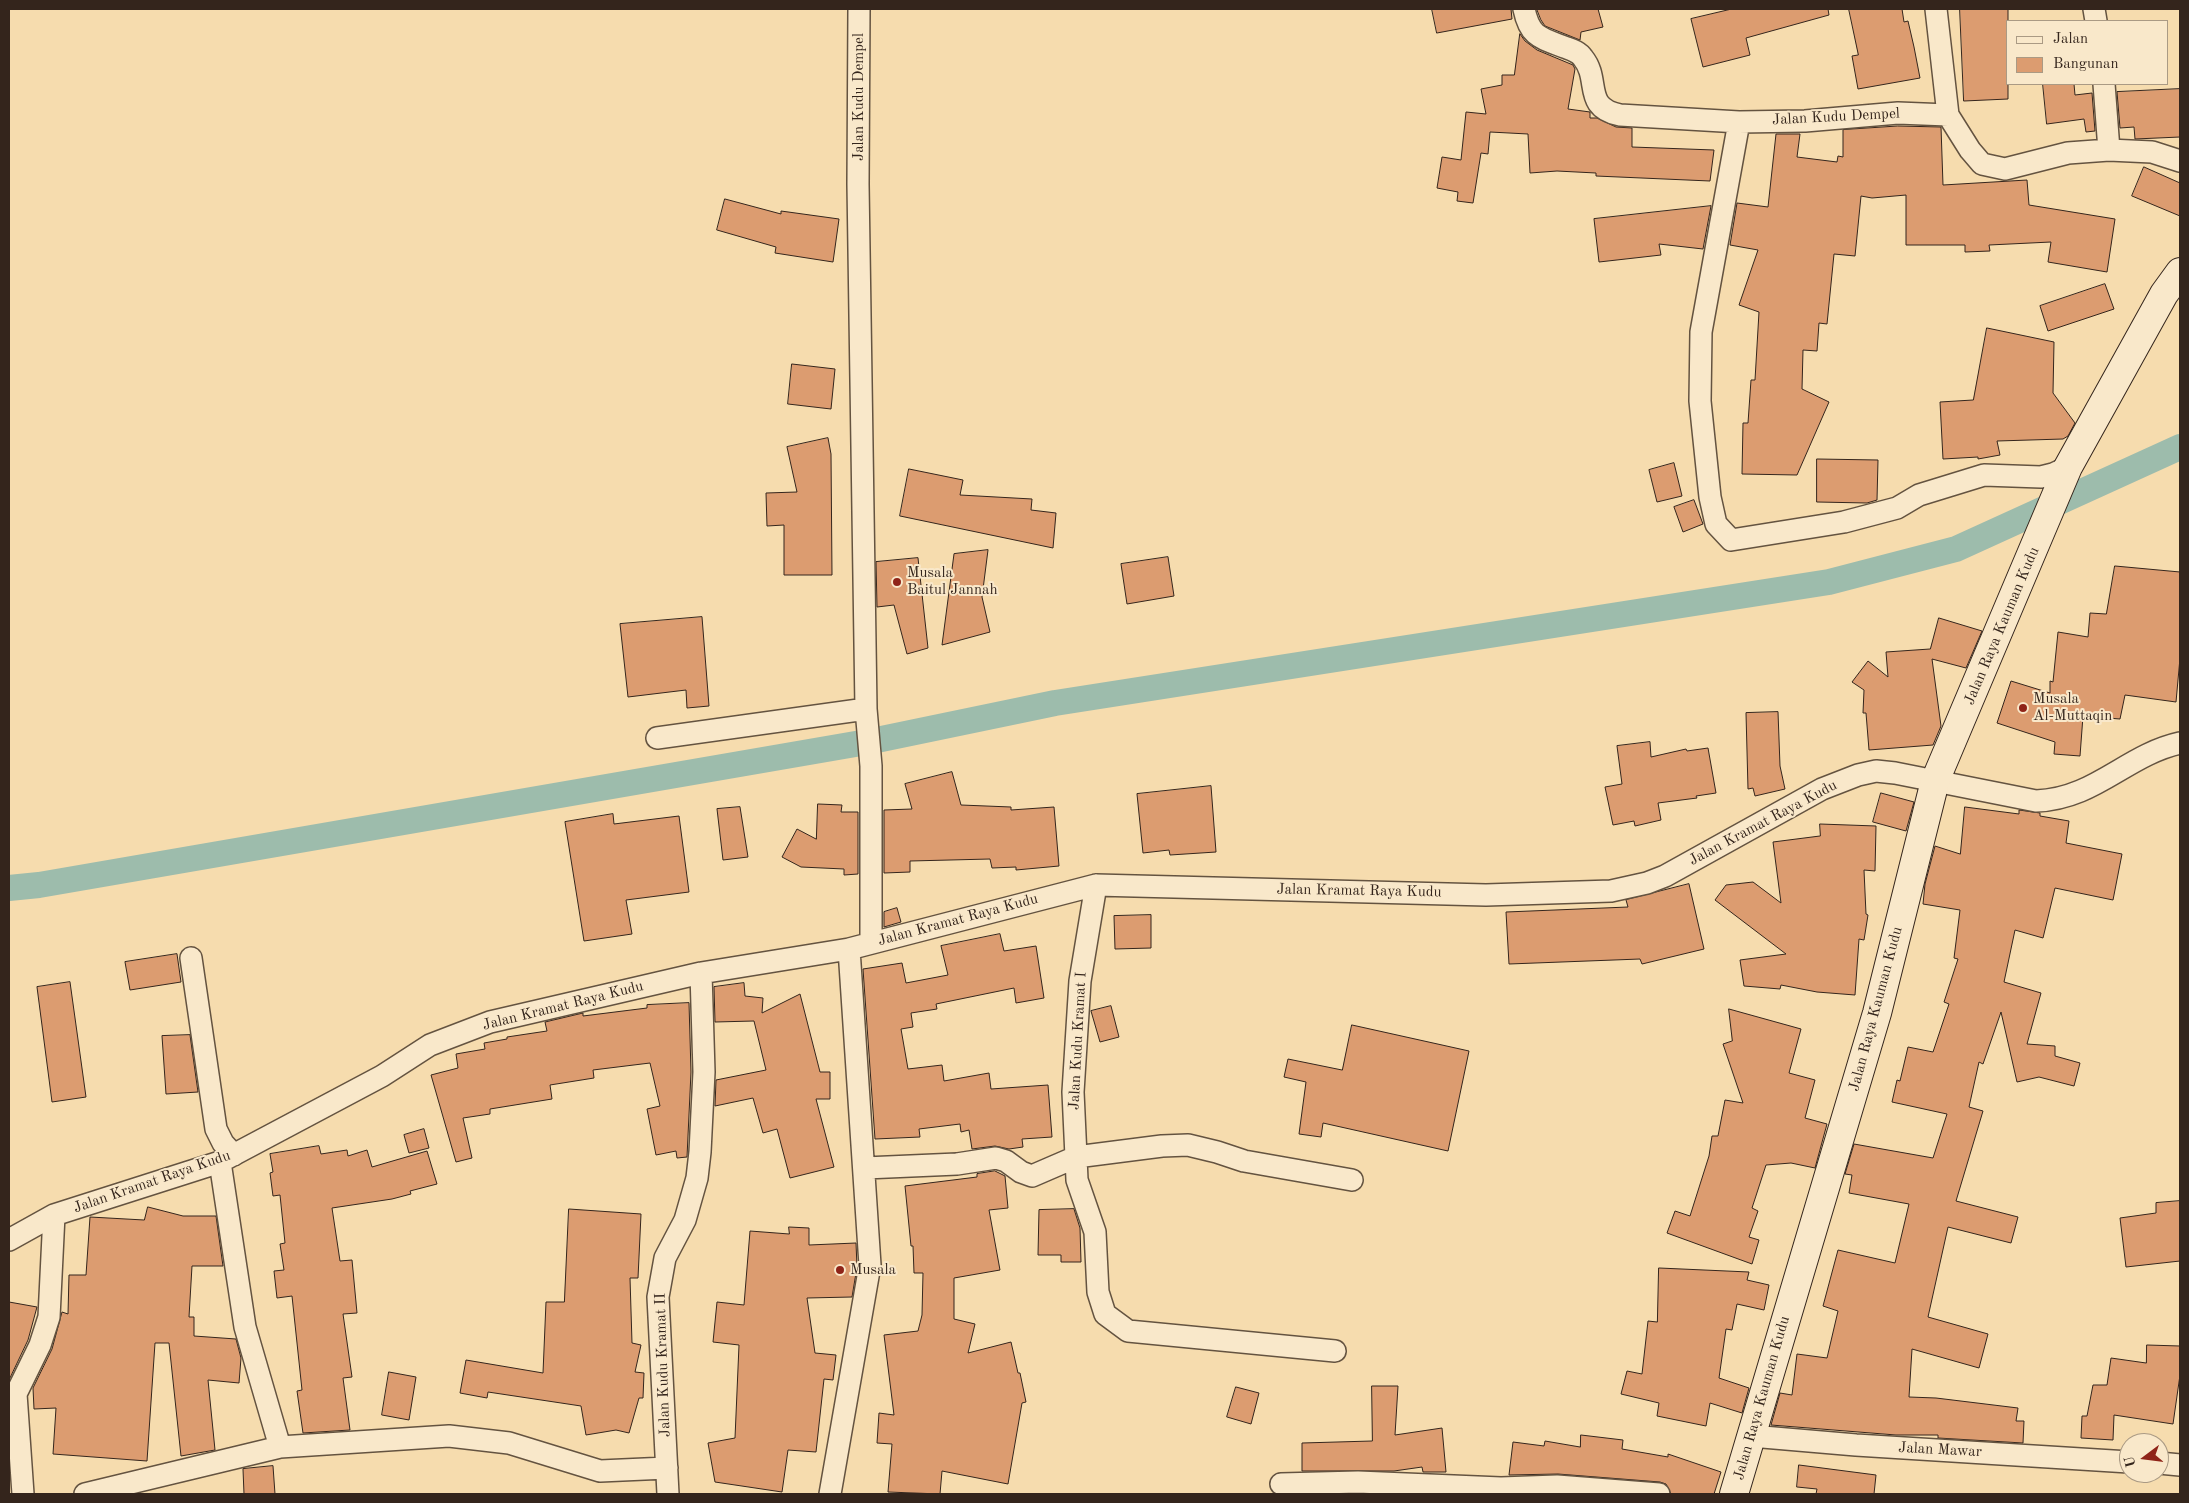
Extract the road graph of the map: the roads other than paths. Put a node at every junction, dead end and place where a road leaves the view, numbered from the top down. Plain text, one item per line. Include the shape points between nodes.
1 (859, 9) edge
2 (1524, 9) edge
3 (1936, 9) edge
4 (2104, 85) edge
5 (1948, 116) junction
6 (1739, 122) junction
7 (2109, 150) junction
8 (2180, 161) edge
9 (2180, 272) edge
10 (2068, 467) junction
11 (867, 717) junction
12 (657, 738) dead end
13 (2180, 743) edge
14 (1935, 781) junction
15 (1096, 885) junction
16 (871, 943) junction
17 (849, 949) junction
18 (191, 958) dead end
19 (701, 973) junction
20 (1076, 1157) junction
21 (227, 1159) junction
22 (865, 1168) junction
23 (1352, 1180) dead end
24 (54, 1215) junction
25 (9, 1240) edge
26 (1335, 1351) dead end
27 (12, 1394) edge
28 (1751, 1436) junction
29 (280, 1448) junction
30 (2119, 1461) edge
31 (667, 1468) junction
32 (1281, 1484) dead end
33 (23, 1494) edge
34 (85, 1494) edge
35 (668, 1494) edge
36 (830, 1494) edge
37 (1659, 1494) edge
38 (1734, 1494) edge

1 - 11 street, Jalan Kudu Dempel via 858,184
2 - 6 street, Jalan Kudu Dempel via 1527,24 1534,33 1576,51 1584,58 1594,95 1607,112
3 - 5 street
4 - 7 street
5 - 6 street, Jalan Kudu Dempel via 1898,113 1805,121
5 - 7 street via 1982,164 2005,169 2068,153
6 - 10 street via 1701,332 1700,401 1716,524 1732,540 1844,522 1897,508 1919,494 1984,474 2041,477
7 - 8 street via 2152,152
9 - 10 street via 2164,294
10 - 14 street, Jalan Raya Kauman Kudu
11 - 12 street
11 - 16 street, Jalan Kudu Dempel via 871,766
13 - 14 street, Jalan Kramat Raya Kudu via 2165,746 2085,790 2055,800 2036,801
14 - 15 street, Jalan Kramat Raya Kudu via 1876,771 1858,775 1822,789 1665,876 1611,891 1486,895
14 - 28 street, Jalan Raya Kauman Kudu via 1877,1013
15 - 16 street, Jalan Kramat Raya Kudu
15 - 20 street, Jalan Kudu Kramat I via 1080,980 1073,1092
16 - 17 street, Jalan Kramat Raya Kudu
17 - 19 street, Jalan Kramat Raya Kudu
17 - 22 street
18 - 21 street via 214,1121
19 - 21 street, Jalan Kramat Raya Kudu via 490,1022 430,1045 382,1076
19 - 31 street, Jalan Kudu Kramat II via 704,1072 697,1178 685,1220 665,1258 658,1297
20 - 22 street via 1032,1176 996,1158 957,1164
20 - 23 street via 1188,1145 1244,1161
20 - 26 street, Jalan Kudu Kramat I via 1077,1180 1095,1232 1098,1292 1105,1314 1128,1331
21 - 24 street, Jalan Kramat Raya Kudu
21 - 29 street via 245,1327
22 - 36 street via 870,1265
24 - 25 street, Jalan Kramat Raya Kudu
24 - 27 street via 49,1316 40,1345
27 - 33 street
28 - 30 street, Jalan Mawar
28 - 38 street, Jalan Raya Kauman Kudu
29 - 31 street via 449,1436 509,1443 600,1471
29 - 34 street
31 - 35 street, Jalan Kudu Kramat II
32 - 37 street via 1358,1482 1501,1488 1557,1486

